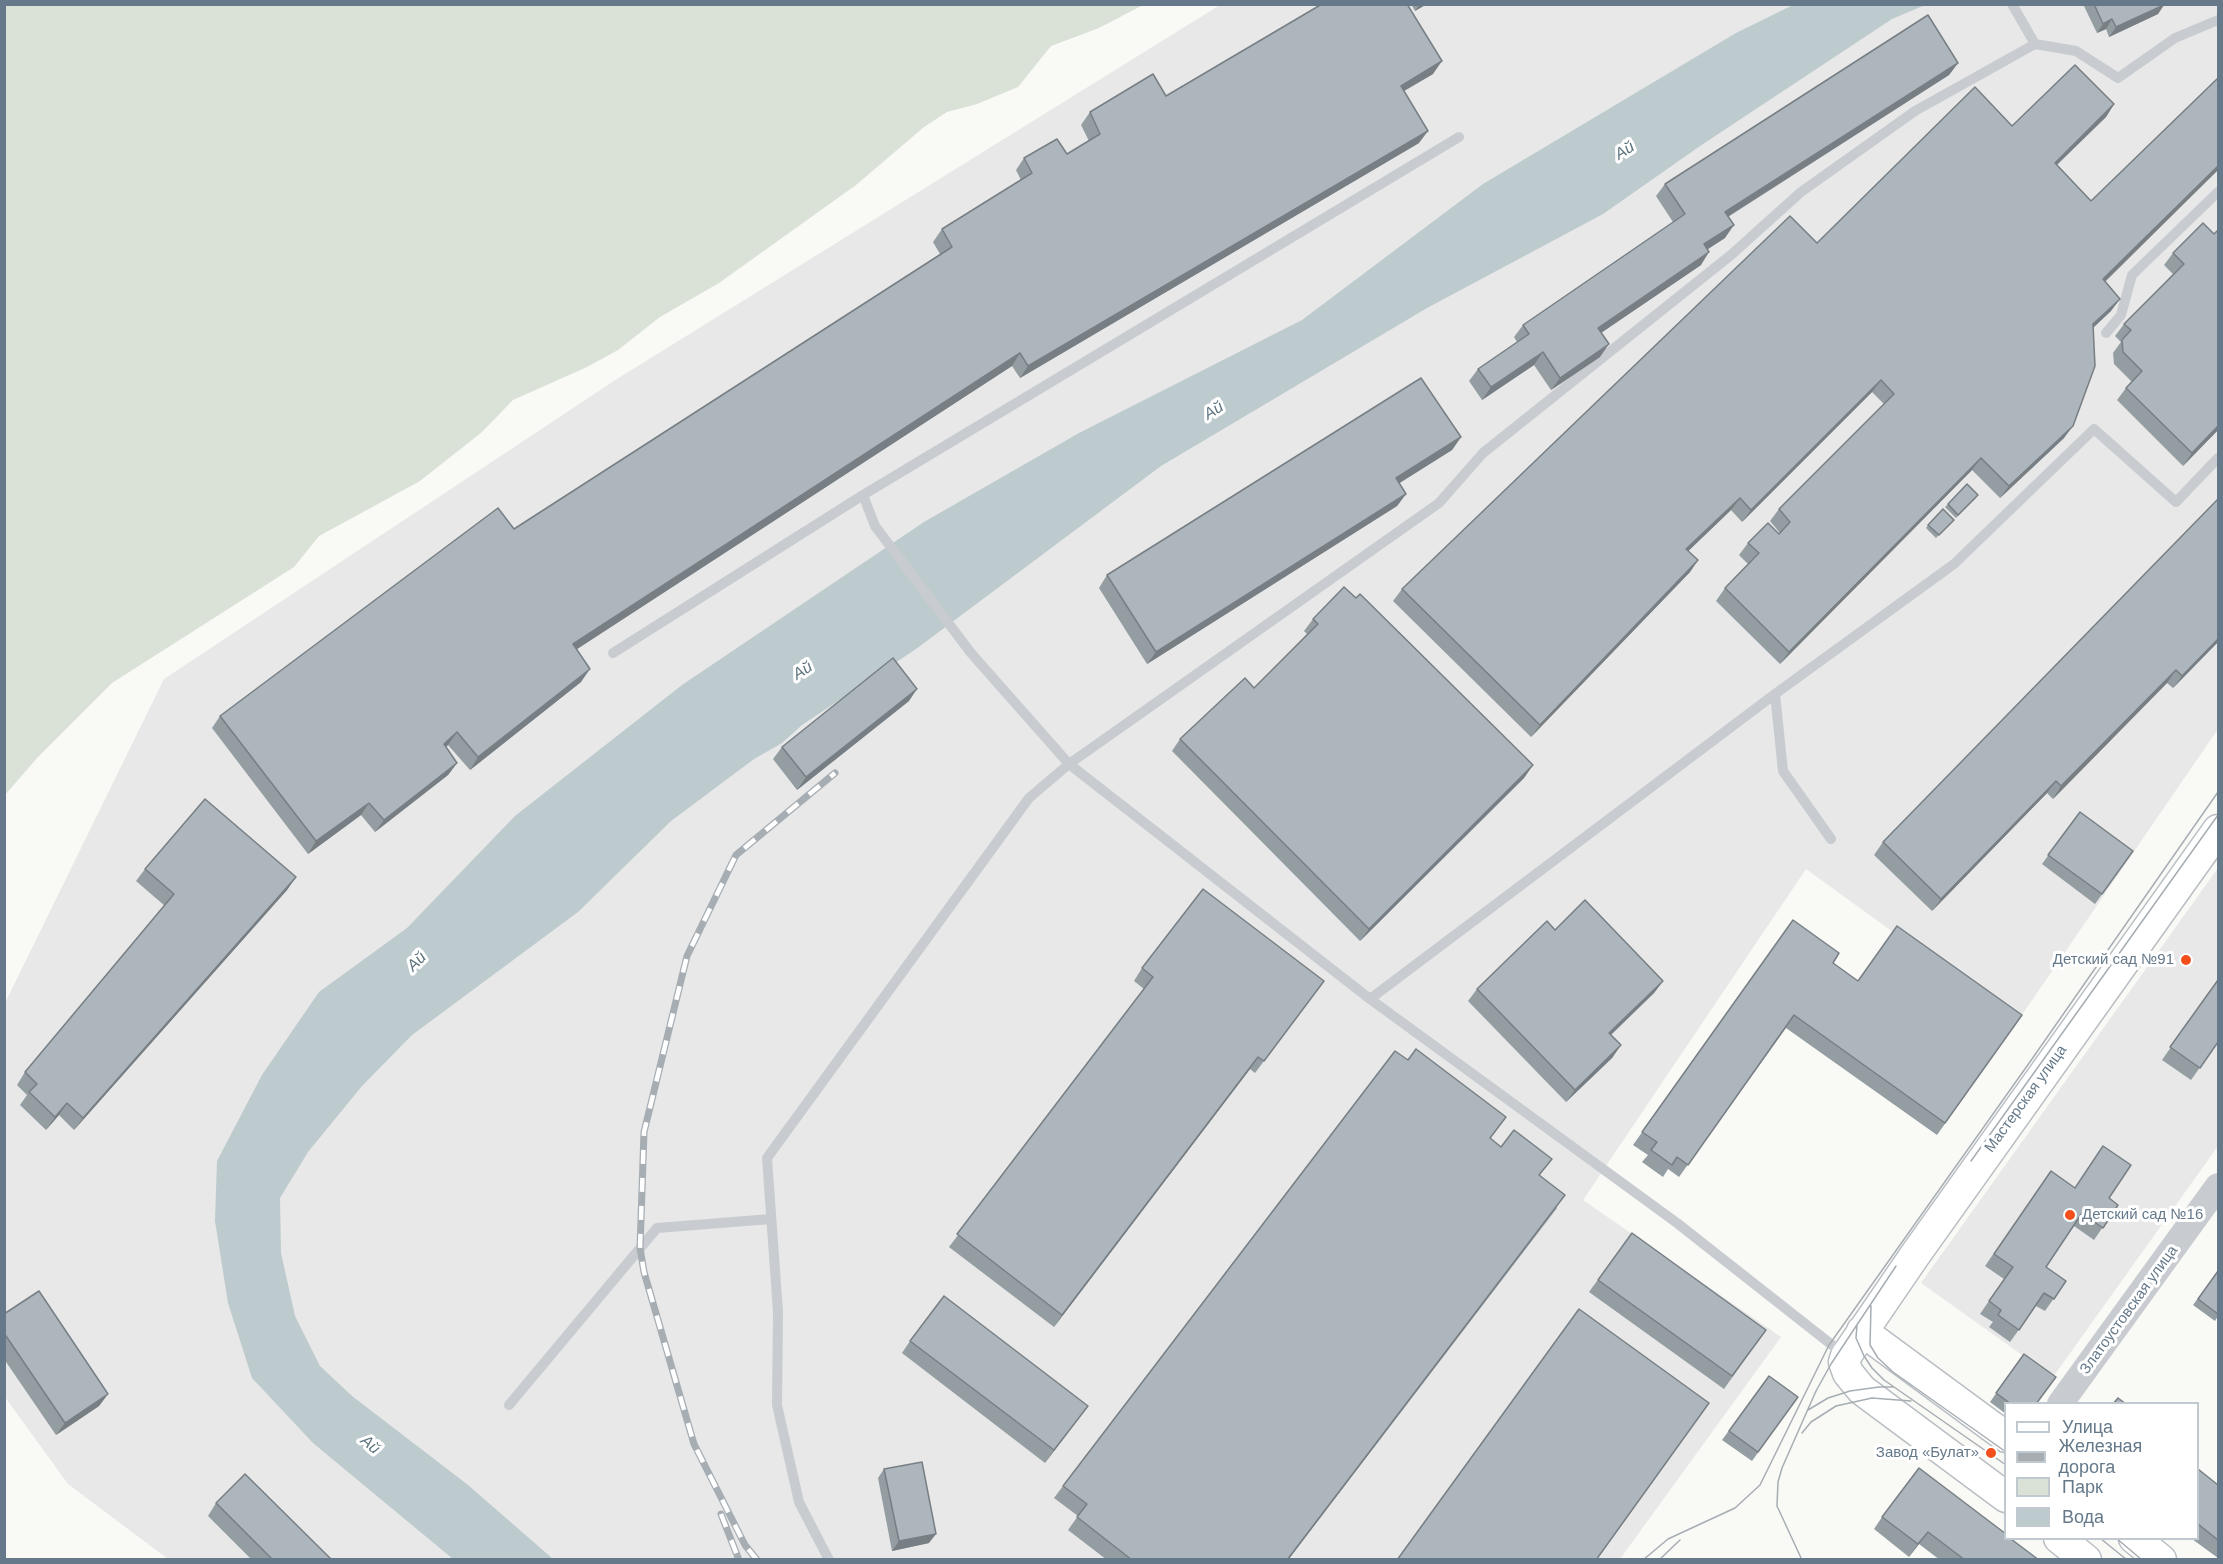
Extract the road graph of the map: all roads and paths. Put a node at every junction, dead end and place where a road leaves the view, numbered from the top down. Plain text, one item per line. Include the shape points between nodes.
1 (2012, 4) edge
2 (2218, 20) edge
3 (2035, 44) junction
4 (1459, 137) dead end
5 (2218, 192) edge
6 (2106, 333) edge
7 (2218, 458) edge
8 (863, 495) junction
9 (613, 653) dead end
10 (1775, 694) junction
11 (1069, 764) junction
12 (2218, 830) edge
13 (1831, 839) dead end
14 (1370, 999) junction
15 (2218, 1186) edge
16 (771, 1219) junction
17 (1862, 1331) junction
18 (1847, 1365) junction
19 (2061, 1402) edge
20 (509, 1405) dead end
21 (2004, 1436) edge
22 (2002, 1488) edge
23 (2060, 1540) edge
24 (2135, 1540) edge
25 (829, 1560) edge
26 (2086, 1560) edge
27 (2161, 1560) edge

1 - 3 lane
2 - 3 lane via 2175,38 2118,78 2076,51
3 - 11 lane via 1915,111 1801,192 1731,255 1483,453 1439,503
4 - 8 lane
5 - 6 lane via 2132,275 2121,315
7 - 10 lane via 2176,502 2094,429 1954,564
8 - 9 lane
8 - 11 lane via 875,526 971,653
10 - 13 lane via 1783,771
10 - 14 lane
11 - 14 lane
11 - 16 lane via 1029,798 766,1158
12 - 17 main road, Мастерская улица
14 - 18 lane via 1677,1223
15 - 19 street, Златоустовская улица
16 - 20 lane via 657,1228
16 - 25 lane via 778,1312 777,1405 799,1502
17 - 18 main road, Мастерская улица
17 - 21 main road
18 - 22 main road via 1872,1398
23 - 26 main road
24 - 27 main road

